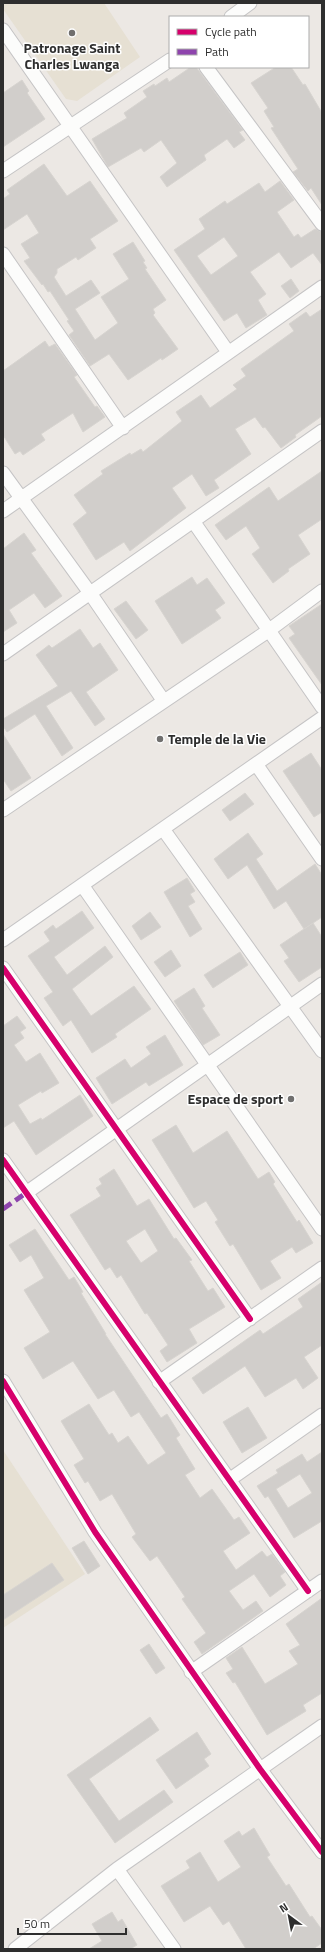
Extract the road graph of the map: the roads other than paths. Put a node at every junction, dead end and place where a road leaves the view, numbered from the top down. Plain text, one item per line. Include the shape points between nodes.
1 (250, 3) edge
2 (231, 16) edge
3 (3, 30) edge
4 (169, 61) edge
5 (207, 68) edge
6 (70, 124) junction
7 (3, 171) edge
8 (322, 224) edge
9 (3, 254) edge
10 (322, 287) edge
11 (228, 352) junction
12 (123, 428) junction
13 (322, 431) edge
14 (3, 473) edge
15 (22, 498) junction
16 (3, 511) edge
17 (193, 521) junction
18 (322, 591) edge
19 (90, 593) junction
20 (268, 630) junction
21 (3, 654) edge
22 (163, 700) junction
23 (322, 707) edge
24 (322, 718) edge
25 (256, 764) junction
26 (3, 810) edge
27 (163, 829) junction
28 (322, 859) edge
29 (82, 885) junction
30 (3, 940) edge
31 (3, 968) edge
32 (322, 984) edge
33 (290, 1006) junction
34 (322, 1051) edge
35 (207, 1064) junction
36 (116, 1129) junction
37 (3, 1160) edge
38 (26, 1193) junction
39 (322, 1229) edge
40 (322, 1268) edge
41 (250, 1319) junction
42 (3, 1381) edge
43 (159, 1382) junction
44 (322, 1415) edge
45 (229, 1480) junction
46 (322, 1581) edge
47 (308, 1591) junction
48 (191, 1672) junction
49 (322, 1726) edge
50 (260, 1769) junction
51 (322, 1852) edge
52 (117, 1869) junction
53 (15, 1949) edge
54 (174, 1949) edge

1 - 2 street
3 - 6 street
4 - 6 street
5 - 8 street
6 - 7 street
6 - 11 street
9 - 12 street
10 - 11 street
11 - 12 street
12 - 15 street
13 - 17 street
14 - 15 street
15 - 16 street
15 - 19 street
17 - 19 street
17 - 20 street
18 - 20 street
19 - 21 street
19 - 22 street
20 - 22 street
20 - 23 street
22 - 26 street
24 - 25 street
25 - 27 street
25 - 28 street
27 - 29 street
27 - 33 street
29 - 30 street
29 - 35 street
31 - 36 street
32 - 33 street
33 - 34 street
33 - 35 street
35 - 36 street
35 - 39 street
36 - 38 street
36 - 41 street
37 - 38 street
38 - 43 street
40 - 41 street
41 - 43 street
42 - 48 street via 95,1532
43 - 45 street
44 - 45 street
45 - 47 street
46 - 47 street
47 - 48 street
48 - 50 street
49 - 50 street
50 - 51 street
50 - 52 street
52 - 53 street
52 - 54 street

